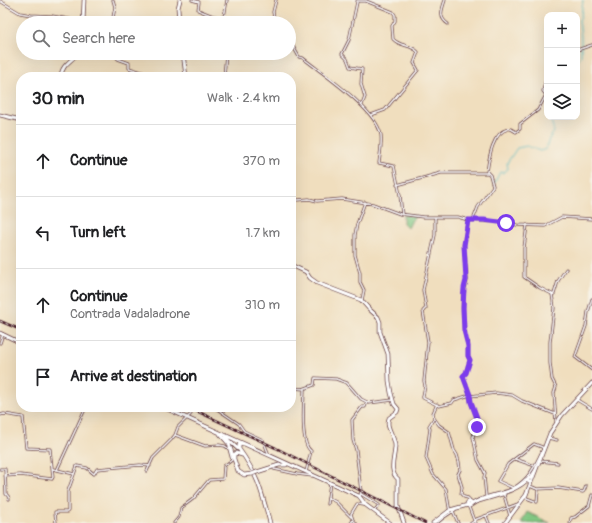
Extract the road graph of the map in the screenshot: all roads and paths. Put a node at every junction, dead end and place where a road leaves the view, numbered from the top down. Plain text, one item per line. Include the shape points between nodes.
1 (84, 0) edge
2 (114, 0) edge
3 (175, 0) edge
4 (180, 0) edge
5 (192, 0) edge
6 (227, 0) edge
7 (276, 0) edge
8 (357, 0) edge
9 (445, 0) edge
10 (0, 1) edge
11 (50, 16) edge
12 (83, 16) edge
13 (113, 16) edge
14 (179, 16) edge
15 (212, 16) edge
16 (224, 16) edge
17 (274, 16) edge
18 (448, 24) dead end
19 (592, 45) edge
20 (580, 49) edge
21 (296, 51) edge
22 (71, 60) edge
23 (121, 60) edge
24 (184, 60) edge
25 (225, 60) edge
26 (61, 72) edge
27 (142, 72) edge
28 (185, 72) edge
29 (224, 72) edge
30 (545, 84) edge
31 (362, 105) junction
32 (0, 115) edge
33 (371, 115) junction
34 (16, 119) edge
35 (487, 172) junction
36 (397, 185) junction
37 (296, 199) edge
38 (365, 202) junction
39 (402, 215) junction
40 (435, 217) junction
41 (592, 219) edge
42 (468, 220) junction
43 (473, 220) junction
44 (527, 225) junction
45 (296, 267) edge
46 (566, 269) dead end
47 (552, 295) junction
48 (592, 299) edge
49 (362, 300) junction
50 (2, 334) edge
51 (16, 341) edge
52 (0, 343) edge
53 (592, 370) edge
54 (592, 383) edge
55 (296, 388) edge
56 (303, 389) junction
57 (470, 396) junction
58 (392, 400) junction
59 (577, 400) junction
60 (367, 402) junction
61 (437, 404) junction
62 (592, 409) edge
63 (84, 412) edge
64 (173, 412) edge
65 (221, 412) edge
66 (555, 414) junction
67 (0, 415) edge
68 (187, 418) junction
69 (434, 418) junction
70 (556, 424) junction
71 (212, 430) junction
72 (220, 434) junction
73 (175, 435) junction
74 (548, 438) junction
75 (557, 440) dead end
76 (243, 444) junction
77 (22, 449) dead end
78 (27, 449) junction
79 (243, 455) junction
80 (269, 455) junction
81 (515, 458) junction
82 (233, 460) junction
83 (539, 461) junction
84 (558, 463) dead end
85 (281, 464) junction
86 (150, 466) junction
87 (274, 468) junction
88 (535, 468) junction
89 (0, 469) edge
90 (53, 469) junction
91 (57, 470) junction
92 (147, 471) dead end
93 (306, 472) junction
94 (75, 474) junction
95 (5, 476) junction
96 (313, 476) junction
97 (528, 481) junction
98 (330, 483) junction
99 (586, 486) dead end
100 (538, 489) junction
101 (592, 495) edge
102 (361, 496) junction
103 (486, 496) junction
104 (491, 497) junction
105 (328, 498) junction
106 (524, 498) junction
107 (9, 499) dead end
108 (483, 499) junction
109 (327, 504) dead end
110 (365, 504) junction
111 (469, 504) junction
112 (520, 504) junction
113 (508, 508) junction
114 (374, 511) junction
115 (451, 511) junction
116 (486, 516) junction
117 (510, 517) junction
118 (352, 518) junction
119 (475, 522) edge
120 (506, 522) edge
121 (56, 523) edge
122 (174, 523) edge
123 (270, 523) edge
124 (351, 523) edge
125 (356, 523) edge
126 (390, 523) edge
127 (404, 523) edge
128 (433, 523) edge
129 (437, 523) edge
130 (458, 523) edge
131 (470, 523) edge
132 (489, 523) edge
133 (570, 523) edge

1 - 12 main road
2 - 13 street
3 - 4 street
4 - 14 main road
5 - 15 street via 199,2 199,10
6 - 16 street
7 - 17 street
8 - 31 street via 349,40 342,54 350,67 362,69 361,84 365,97
8 - 33 street via 392,12 395,16 392,26 393,39 418,52 414,63 418,70 385,110
9 - 18 street via 441,14 442,19
10 - 11 street via 20,13
19 - 20 street
21 - 31 street via 299,57
22 - 26 main road
23 - 27 street via 129,63 129,68
24 - 28 main road
25 - 29 street
30 - 35 street via 543,90 546,95 538,110 520,124 520,129 516,132 508,129 495,138
31 - 33 street
32 - 34 main road
33 - 36 street via 381,136 379,163 394,166
35 - 36 street via 441,174
35 - 43 street via 493,186 478,207
36 - 39 street
37 - 38 street via 317,201 339,198
38 - 39 street
38 - 49 street via 357,224 355,255 364,290
39 - 40 street
40 - 42 street via 458,217
40 - 61 street via 435,235 423,290 426,308 423,310 424,326 428,342 423,398
41 - 44 street via 562,217 545,226
42 - 43 street
42 - 57 street via 464,245 466,280 463,308 470,360 463,376
43 - 44 street
44 - 47 street via 524,277
45 - 49 main road via 318,283
46 - 47 street
47 - 66 street via 554,308 550,362 552,379 556,387
48 - 53 street via 575,357
49 - 58 main road via 380,321 380,332 388,354
50 - 51 main road
50 - 52 street
54 - 59 main road
55 - 56 street
56 - 60 street via 314,385 315,378 338,380 348,383 361,399
56 - 93 street via 303,432 308,449 312,451
57 - 61 street via 440,406
57 - 66 street via 496,393 512,395
57 - 103 street via 477,421 477,430 473,437 479,464 485,473
58 - 60 street
58 - 127 main road via 398,411 389,418 388,426 395,447 393,472 398,479 398,506
59 - 62 street
59 - 70 main road
60 - 102 street via 352,422
61 - 69 street via 433,413
63 - 91 street
64 - 68 main road
65 - 80 street via 239,424 244,431 263,440
66 - 70 street
67 - 78 street via 23,417
68 - 71 main road
68 - 73 street via 178,427
69 - 111 street via 448,432 459,462 461,494 467,498
69 - 115 street via 429,426 426,458 434,475 446,489
70 - 74 main road
71 - 72 main road
71 - 76 main road
72 - 79 main road
72 - 82 main road via 229,444
73 - 82 street via 205,446 225,446
73 - 86 street via 153,457
74 - 75 street
74 - 83 main road
76 - 79 main road via 238,446
76 - 80 main road
77 - 78 street
78 - 90 street via 50,449
79 - 82 main road via 236,453
79 - 123 main road via 258,480
80 - 85 main road
81 - 88 street
81 - 88 street via 533,444 542,447
81 - 97 street via 507,465 498,481 513,488
82 - 87 main road, bridge via 240,473 247,475
82 - 122 street via 224,466 223,479 209,480 192,500 181,508
83 - 84 street
83 - 88 main road
83 - 97 main road
85 - 87 main road
85 - 93 main road
86 - 92 street
86 - 94 street via 97,469 94,474 87,468 77,466
87 - 96 street
88 - 97 main road
89 - 95 street via 4,469
90 - 91 street
90 - 95 street via 52,479
91 - 94 street
93 - 96 main road
94 - 121 street via 68,491 68,511 55,512
95 - 107 street via 6,494
96 - 98 main road
97 - 100 street
97 - 104 main road via 510,491
97 - 106 main road
98 - 102 main road
98 - 105 street
99 - 100 street via 583,492 558,488
100 - 106 street via 537,502
101 - 133 street via 590,505 571,518
102 - 110 main road
102 - 114 street via 380,505
103 - 104 street
103 - 108 street
104 - 108 main road
105 - 109 street
105 - 118 street via 336,502
106 - 112 main road
108 - 111 main road
110 - 114 main road
110 - 118 street via 357,504 352,512
111 - 113 street via 505,495
111 - 115 main road
111 - 119 street
112 - 113 street
112 - 117 main road
113 - 116 street
113 - 117 street
114 - 126 main road
115 - 128 main road
115 - 129 street
115 - 130 street
116 - 119 street
116 - 132 street
117 - 120 main road
118 - 124 street
118 - 125 street
119 - 131 street

